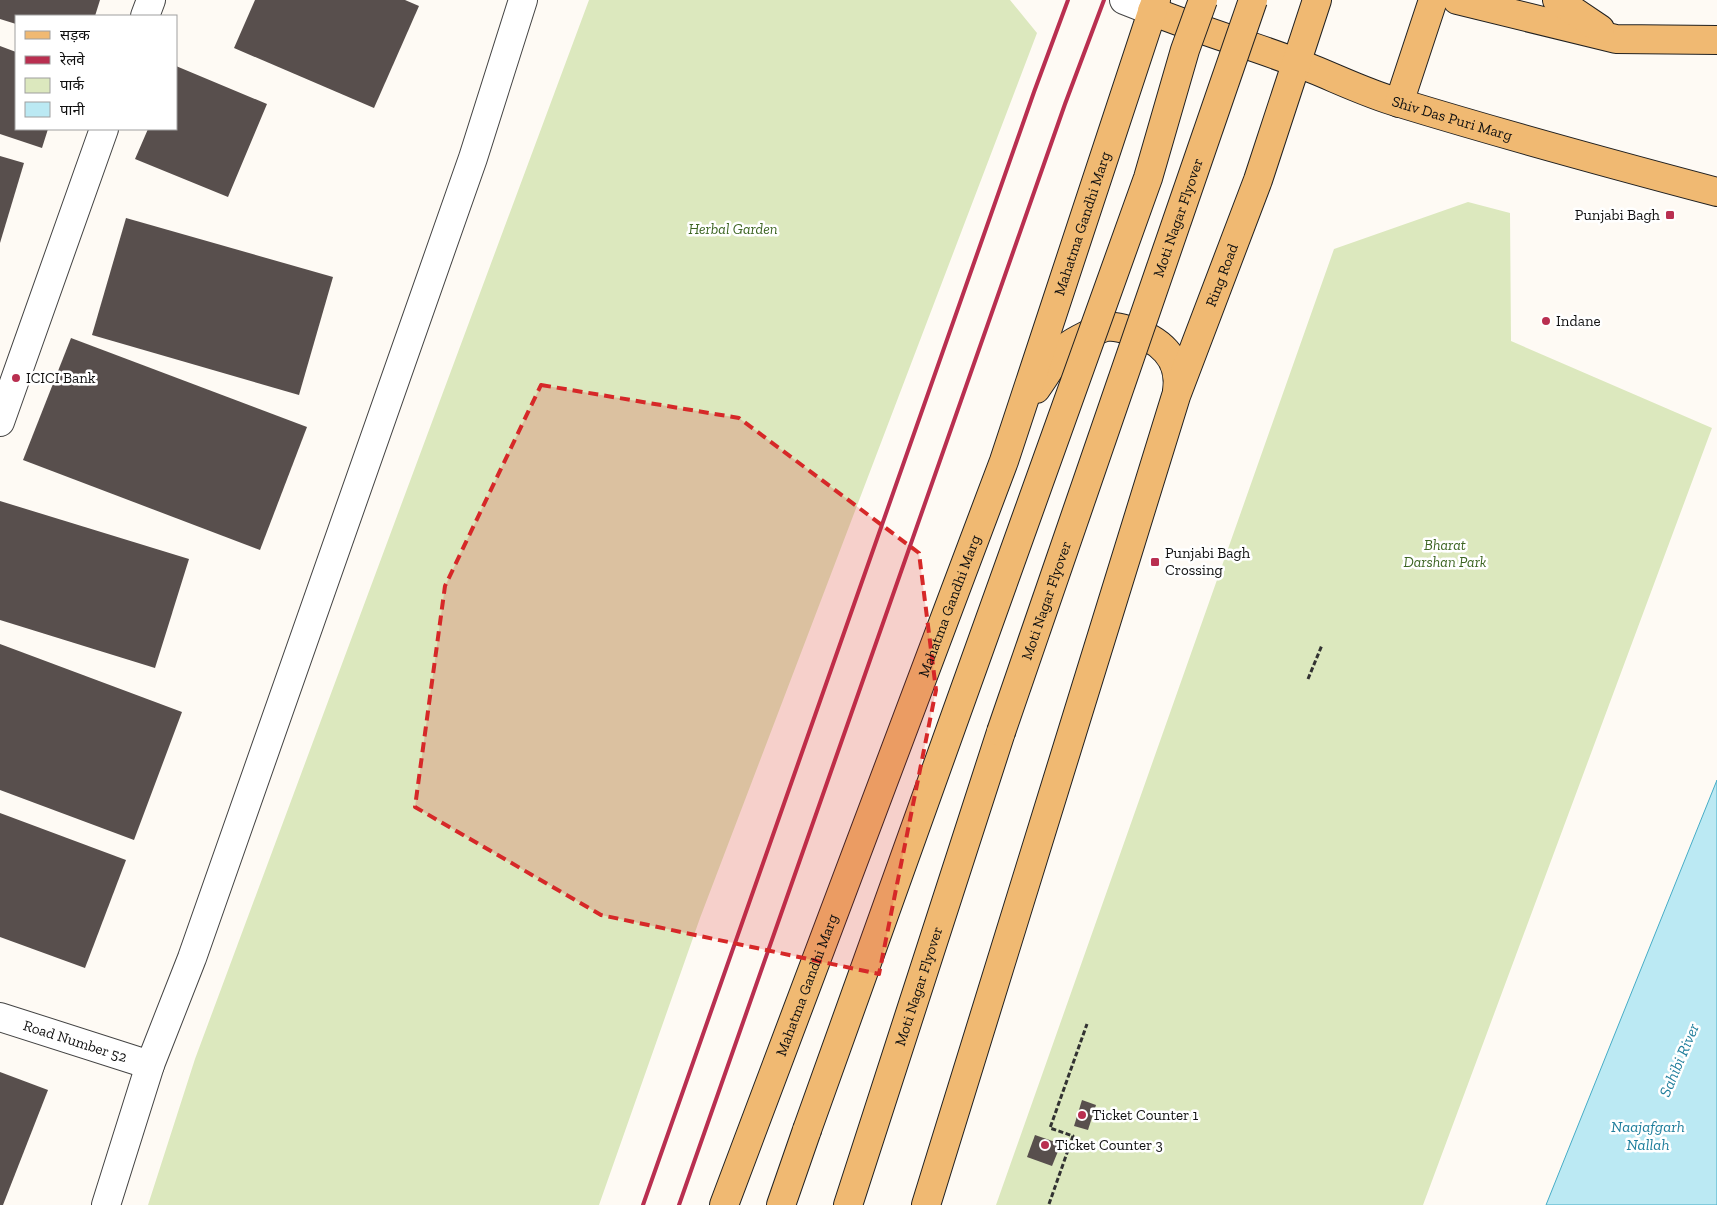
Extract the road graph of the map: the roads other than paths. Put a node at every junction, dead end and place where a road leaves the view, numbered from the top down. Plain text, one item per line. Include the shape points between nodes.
1 (151, 0) edge
2 (523, 0) edge
3 (1124, 0) edge
4 (1203, 0) edge
5 (1253, 0) edge
6 (1317, 0) edge
7 (1432, 0) edge
8 (1457, 0) edge
9 (1558, 0) edge
10 (1154, 5) edge
11 (145, 15) edge
12 (1616, 39) junction
13 (1717, 40) edge
14 (1295, 62) junction
15 (1399, 103) junction
16 (104, 130) edge
17 (1717, 192) edge
18 (1176, 396) junction
19 (1022, 409) junction
20 (0, 422) edge
21 (0, 1017) edge
22 (150, 1064) junction
23 (106, 1205) edge
24 (724, 1205) edge
25 (781, 1205) edge
26 (848, 1205) edge
27 (926, 1205) edge

1 - 11 street
2 - 22 street via 469,168 192,958
3 - 10 street
4 - 25 main road, bridge via 1148,178
5 - 26 main road, Moti Nagar Flyover, bridge via 1001,732
6 - 14 main road, Ring Road
7 - 15 main road
8 - 12 main road
9 - 12 main road
10 - 14 main road, Shiv Das Puri Marg via 1192,27
10 - 19 main road, Mahatma Gandhi Marg
12 - 13 main road
14 - 15 main road, Shiv Das Puri Marg
14 - 18 main road, Ring Road via 1258,180
15 - 17 main road, Shiv Das Puri Marg
16 - 20 street
18 - 19 main road via 1176,366 1163,346 1142,334 1106,327 1068,346
18 - 27 main road, Ring Road
19 - 24 main road, Mahatma Gandhi Marg
21 - 22 street, Road Number 52
22 - 23 street

